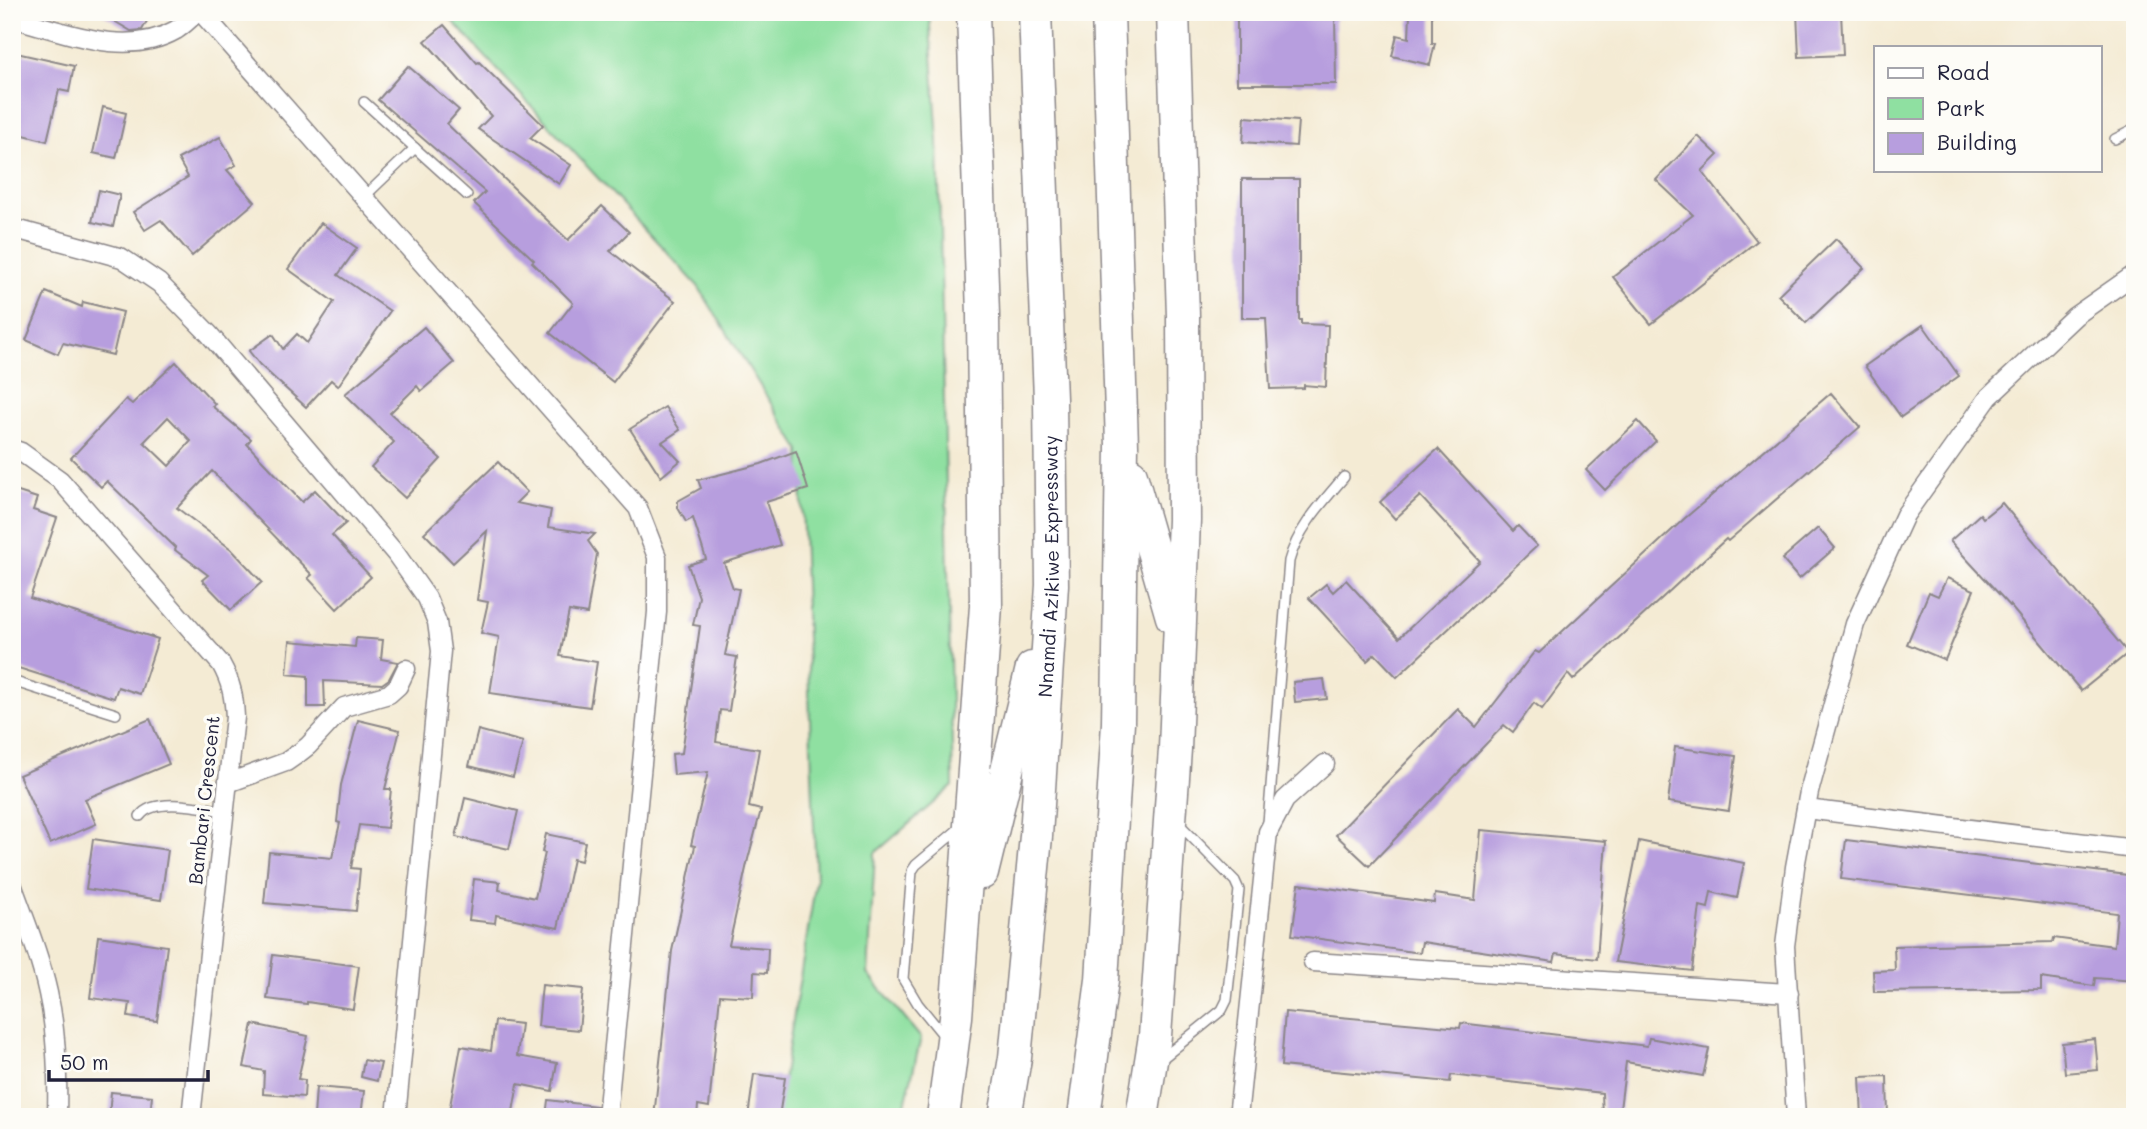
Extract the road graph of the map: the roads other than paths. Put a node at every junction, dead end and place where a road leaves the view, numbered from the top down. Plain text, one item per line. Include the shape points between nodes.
1 (199, 12) edge
2 (973, 12) edge
3 (1035, 12) edge
4 (1108, 12) edge
5 (1172, 12) edge
6 (12, 18) edge
7 (364, 102) dead end
8 (2135, 129) edge
9 (2115, 139) dead end
10 (415, 148) junction
11 (467, 195) dead end
12 (364, 197) junction
13 (12, 228) edge
14 (2135, 274) edge
15 (1122, 445) junction
16 (12, 449) edge
17 (1344, 477) dead end
18 (1052, 585) junction
19 (1180, 641) junction
20 (406, 669) dead end
21 (12, 681) edge
22 (116, 714) dead end
23 (1325, 764) dead end
24 (228, 783) junction
25 (1806, 809) junction
26 (225, 811) junction
27 (1171, 815) junction
28 (140, 816) dead end
29 (971, 819) junction
30 (1268, 831) junction
31 (2135, 849) edge
32 (12, 884) edge
33 (20, 927) edge
34 (1313, 962) dead end
35 (960, 964) junction
36 (1789, 993) junction
37 (953, 1045) junction
38 (1150, 1069) junction
39 (57, 1117) edge
40 (191, 1117) edge
41 (396, 1117) edge
42 (607, 1117) edge
43 (943, 1117) edge
44 (1005, 1117) edge
45 (1084, 1117) edge
46 (1142, 1117) edge
47 (1238, 1117) edge
48 (1796, 1117) edge

1 - 6 street via 177,29 145,42 121,43
1 - 12 street
2 - 29 highway via 986,606
3 - 18 highway, Nnamdi Azikiwe Expressway
4 - 15 highway
5 - 19 highway via 1183,330
7 - 10 lane
8 - 9 lane
10 - 11 lane
10 - 12 lane
12 - 42 street via 638,508 657,557 657,612
13 - 41 street via 122,258 159,283 348,495 427,598 437,622 441,651
14 - 25 street via 2075,316 1989,397 1905,514 1855,624
15 - 19 highway
15 - 45 highway via 1118,723 1102,980
16 - 24 street, Bambari Crescent via 60,480 221,664 234,695
17 - 30 lane via 1301,529 1289,561
18 - 35 highway
18 - 44 highway, Nnamdi Azikiwe Expressway via 1036,836
19 - 27 highway
20 - 24 street via 394,691 344,707 309,746 286,762
21 - 22 lane
23 - 30 street via 1285,800
24 - 26 street, Bambari Crescent
25 - 31 street
25 - 36 street via 1785,946
26 - 28 lane via 154,806
26 - 40 street, Bambari Crescent
27 - 38 highway
27 - 38 lane via 1236,881 1239,890 1227,1000 1222,1010
29 - 35 highway
29 - 37 lane via 912,871 903,979
30 - 47 street
32 - 33 street
33 - 39 street via 48,993 58,1064
34 - 36 street
35 - 37 highway
36 - 48 street
37 - 43 highway
38 - 46 highway

